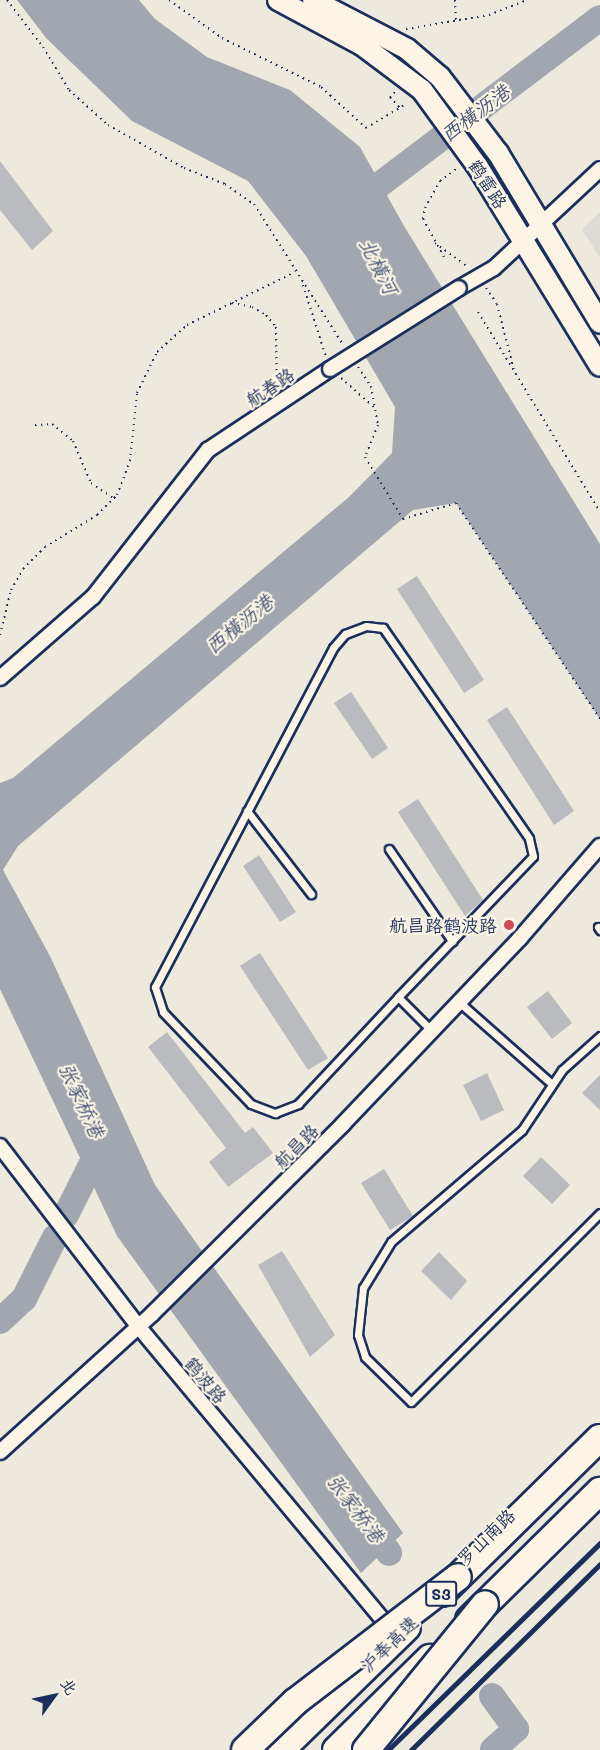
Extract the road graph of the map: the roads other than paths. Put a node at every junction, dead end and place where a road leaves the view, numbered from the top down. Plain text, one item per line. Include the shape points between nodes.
1 (278, 0) edge
2 (314, 0) edge
3 (600, 169) edge
4 (542, 226) junction
5 (524, 241) junction
6 (600, 323) edge
7 (600, 366) edge
8 (0, 678) edge
9 (247, 811) junction
10 (600, 846) edge
11 (389, 849) dead end
12 (312, 894) dead end
13 (452, 941) junction
14 (398, 997) junction
15 (459, 1002) junction
16 (432, 1031) junction
17 (600, 1036) edge
18 (552, 1084) junction
19 (0, 1146) edge
20 (600, 1213) edge
21 (138, 1326) junction
22 (600, 1425) edge
23 (600, 1438) edge
24 (0, 1452) edge
25 (600, 1491) edge
26 (600, 1498) edge
27 (458, 1577) junction
28 (485, 1604) junction
29 (392, 1631) junction
30 (245, 1750) edge
31 (269, 1750) edge
32 (281, 1750) edge
33 (336, 1750) edge
34 (348, 1750) edge
35 (366, 1750) edge

1 - 5 street, 鹤雷路 via 362,45 422,90 478,167
2 - 4 street, 鹤雷路 via 406,49 440,77 498,153
3 - 4 street, 航春路
4 - 5 street, 航春路
4 - 6 street, 鹤雷路
5 - 7 street, 鹤雷路
5 - 8 street, 航春路, bridge via 479,276 208,450 93,597
9 - 12 lane
9 - 13 lane via 333,648 345,634 366,626 383,628 529,838 533,856
9 - 14 lane via 155,987 163,1012 251,1104 275,1113 298,1104
10 - 15 street, 航昌路
11 - 13 lane
13 - 14 lane
14 - 16 lane
15 - 16 street, 航昌路
15 - 18 lane
16 - 21 street, 航昌路
17 - 18 lane
18 - 20 lane via 522,1130 391,1242 363,1288 358,1335 365,1357 411,1402
19 - 21 street, 鹤波路
21 - 24 street, 航昌路
21 - 29 street, 鹤波路
22 - 29 street, 罗山南路
23 - 27 highway, 沪奉高速 / S3
25 - 28 highway, S3
26 - 34 street
27 - 30 highway, bridge via 295,1702
27 - 32 highway, 沪奉高速 / S3, bridge
28 - 33 highway, S3, bridge
28 - 35 highway, bridge
29 - 31 street, 罗山南路

